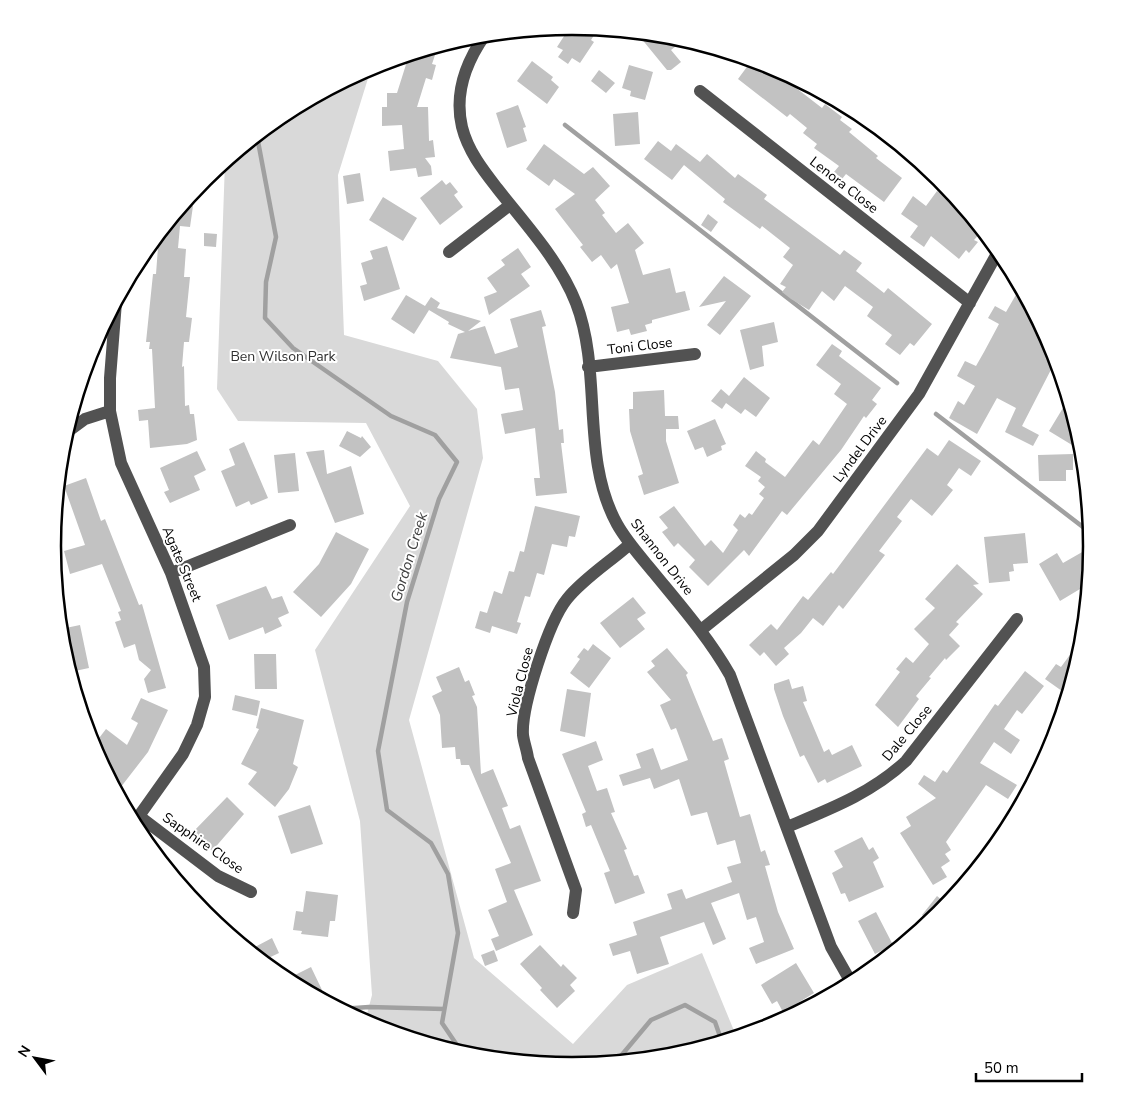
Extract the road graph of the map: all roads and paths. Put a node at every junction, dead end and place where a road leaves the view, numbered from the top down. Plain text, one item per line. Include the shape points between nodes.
1 (480, 44) edge
2 (700, 91) dead end
3 (510, 205) junction
4 (449, 252) dead end
5 (995, 258) edge
6 (970, 303) junction
7 (115, 319) edge
8 (695, 354) dead end
9 (588, 367) junction
10 (110, 411) junction
11 (76, 425) edge
12 (290, 525) dead end
13 (630, 544) junction
14 (171, 573) junction
15 (1017, 619) dead end
16 (701, 630) junction
17 (138, 816) edge
18 (144, 825) edge
19 (787, 827) junction
20 (251, 892) dead end
21 (573, 913) dead end
22 (848, 977) edge

1 - 3 street, Shannon Drive via 464,75 461,121 471,150
2 - 6 street, Lenora Close
3 - 4 street
3 - 9 street, Shannon Drive via 566,278 584,328
5 - 6 street, Lyndel Drive
6 - 16 street, Lyndel Drive via 919,394 818,531 763,582
7 - 10 street, Agate Street
8 - 9 street, Toni Close
9 - 13 street, Shannon Drive via 601,481 617,524
10 - 11 street
10 - 14 street, Agate Street via 121,463
12 - 14 street
13 - 16 street, Shannon Drive
13 - 21 street, Viola Close via 581,584 557,614 549,630 525,713 523,735 528,758 576,890
14 - 17 street, Agate Street via 204,667 205,696 197,725 183,754
15 - 19 street, Dale Close via 906,761 888,778 864,794
16 - 19 street, Shannon Drive via 730,675
18 - 20 street, Sapphire Close via 218,876
19 - 22 street, Shannon Drive via 831,947

